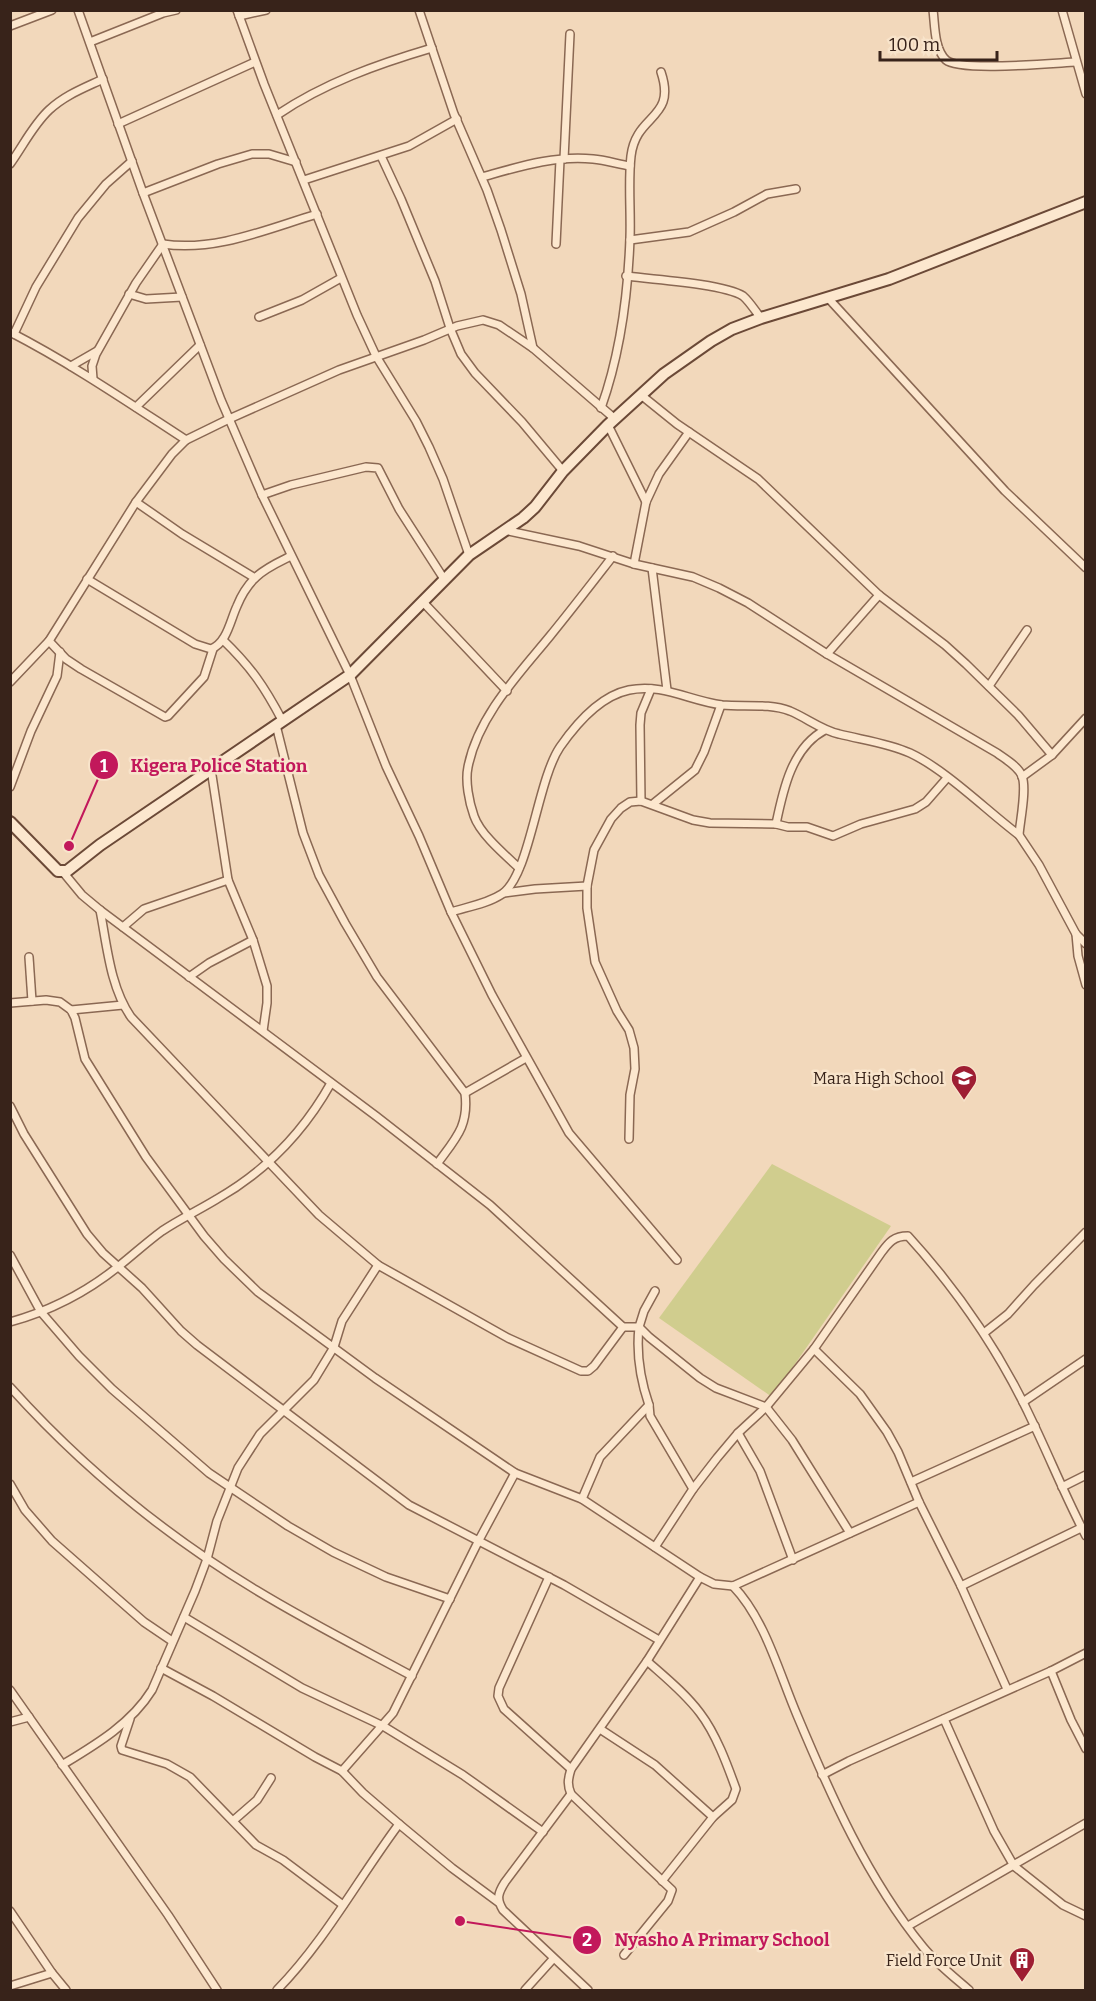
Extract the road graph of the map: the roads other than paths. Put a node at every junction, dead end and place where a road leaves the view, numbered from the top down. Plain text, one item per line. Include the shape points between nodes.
1 (52, 10) edge
2 (78, 10) edge
3 (176, 10) edge
4 (266, 10) edge
5 (419, 10) edge
6 (933, 10) edge
7 (1062, 10) edge
8 (238, 13) edge
9 (10, 26) edge
10 (570, 34) dead end
11 (90, 42) junction
12 (432, 48) junction
13 (255, 62) junction
14 (1076, 62) junction
15 (661, 72) dead end
16 (103, 79) junction
17 (1086, 94) edge
18 (277, 115) junction
19 (457, 119) junction
20 (118, 124) junction
21 (381, 156) junction
22 (562, 159) junction
23 (132, 161) junction
24 (296, 162) junction
25 (10, 164) edge
26 (630, 166) junction
27 (482, 177) junction
28 (304, 180) junction
29 (796, 189) dead end
30 (143, 193) junction
31 (1086, 202) edge
32 (317, 214) junction
33 (630, 240) junction
34 (163, 244) junction
35 (556, 244) dead end
36 (626, 276) junction
37 (341, 278) junction
38 (129, 294) junction
39 (183, 297) junction
40 (829, 299) junction
41 (259, 317) dead end
42 (761, 318) junction
43 (450, 328) junction
44 (12, 333) edge
45 (200, 345) junction
46 (533, 348) junction
47 (97, 351) junction
48 (376, 356) junction
49 (71, 366) junction
50 (93, 379) junction
51 (641, 395) junction
52 (136, 407) junction
53 (601, 408) junction
54 (229, 419) junction
55 (611, 422) junction
56 (689, 432) junction
57 (186, 440) junction
58 (564, 471) junction
59 (262, 495) junction
60 (136, 502) junction
61 (646, 502) junction
62 (504, 530) junction
63 (469, 555) junction
64 (291, 556) junction
65 (613, 556) junction
66 (634, 564) junction
67 (652, 568) junction
68 (1086, 568) edge
69 (255, 578) junction
70 (87, 579) junction
71 (444, 579) junction
72 (879, 595) junction
73 (422, 601) junction
74 (1027, 630) dead end
75 (223, 640) junction
76 (49, 641) junction
77 (213, 649) junction
78 (60, 652) junction
79 (827, 654) junction
80 (350, 675) junction
81 (12, 677) edge
82 (989, 686) junction
83 (651, 689) junction
84 (667, 690) junction
85 (507, 691) junction
86 (721, 705) junction
87 (1086, 718) edge
88 (279, 722) junction
89 (825, 730) junction
90 (1052, 755) junction
91 (211, 769) junction
92 (1023, 777) junction
93 (947, 778) junction
94 (10, 787) edge
95 (641, 801) junction
96 (653, 804) junction
97 (10, 822) edge
98 (776, 824) junction
99 (1019, 835) junction
100 (519, 868) junction
101 (63, 872) junction
102 (228, 880) junction
103 (587, 886) junction
104 (504, 893) junction
105 (100, 910) junction
106 (451, 912) junction
107 (123, 927) junction
108 (1076, 934) junction
109 (253, 940) junction
110 (1086, 944) edge
111 (29, 957) dead end
112 (189, 977) junction
113 (1086, 986) edge
114 (32, 1001) junction
115 (10, 1003) edge
116 (123, 1005) junction
117 (71, 1010) junction
118 (263, 1031) junction
119 (526, 1058) junction
120 (331, 1083) junction
121 (465, 1093) junction
122 (10, 1106) edge
123 (629, 1139) dead end
124 (269, 1163) junction
125 (437, 1164) junction
126 (188, 1214) junction
127 (1086, 1232) edge
128 (10, 1255) edge
129 (677, 1260) dead end
130 (378, 1265) junction
131 (119, 1266) junction
132 (655, 1291) dead end
133 (41, 1312) junction
134 (10, 1322) edge
135 (623, 1327) junction
136 (639, 1327) junction
137 (984, 1334) junction
138 (334, 1347) junction
139 (814, 1348) junction
140 (1086, 1359) edge
141 (10, 1387) edge
142 (1023, 1402) junction
143 (650, 1405) junction
144 (766, 1407) junction
145 (284, 1411) junction
146 (1035, 1426) junction
147 (738, 1433) junction
148 (515, 1473) junction
149 (1086, 1475) edge
150 (911, 1482) junction
151 (10, 1484) edge
152 (1062, 1487) junction
153 (229, 1488) junction
154 (693, 1489) junction
155 (582, 1499) junction
156 (919, 1502) junction
157 (1081, 1528) junction
158 (850, 1533) junction
159 (1086, 1536) edge
160 (479, 1540) junction
161 (655, 1547) junction
162 (207, 1558) junction
163 (792, 1560) junction
164 (549, 1577) junction
165 (700, 1577) junction
166 (733, 1586) junction
167 (961, 1586) junction
168 (450, 1599) junction
169 (184, 1617) junction
170 (659, 1640) junction
171 (172, 1641) junction
172 (1086, 1653) edge
173 (647, 1661) junction
174 (161, 1668) junction
175 (1051, 1671) junction
176 (412, 1676) junction
177 (1007, 1689) junction
178 (10, 1690) edge
179 (29, 1717) junction
180 (131, 1718) junction
181 (944, 1719) junction
182 (10, 1722) edge
183 (383, 1726) junction
184 (600, 1729) junction
185 (1086, 1749) edge
186 (62, 1765) junction
187 (571, 1769) junction
188 (342, 1771) junction
189 (822, 1775) junction
190 (271, 1778) dead end
191 (571, 1794) junction
192 (713, 1817) junction
193 (234, 1820) junction
194 (1086, 1822) edge
195 (399, 1824) junction
196 (543, 1832) junction
197 (1014, 1866) junction
198 (662, 1881) junction
199 (498, 1902) junction
200 (343, 1905) junction
201 (10, 1911) edge
202 (1086, 1916) edge
203 (908, 1926) junction
204 (624, 1955) dead end
205 (553, 1959) junction
206 (52, 1973) junction
207 (10, 1986) edge
208 (66, 1990) edge
209 (217, 1990) edge
210 (277, 1990) edge
211 (525, 1990) edge
212 (588, 1990) edge
213 (969, 1990) edge

1 - 9 street
2 - 11 street
3 - 11 street
4 - 8 street
5 - 12 street
6 - 14 street via 937,41 944,58 953,64
7 - 14 street
8 - 13 street
10 - 22 street
11 - 16 street
12 - 18 street via 334,83
12 - 19 street
13 - 18 street
13 - 20 street
14 - 17 street
15 - 26 street via 665,100 633,142
16 - 20 street
16 - 25 street via 71,93 47,111
18 - 24 street
19 - 21 street via 429,136
19 - 27 street
20 - 23 street
21 - 28 street
21 - 43 street via 435,281
22 - 26 street via 593,159
22 - 27 street
22 - 35 street
23 - 30 street
23 - 44 street via 106,184 78,218
24 - 28 street
24 - 30 street via 269,153 252,154
26 - 33 street
27 - 46 street via 521,294
28 - 32 street
29 - 33 street via 767,194 689,232
30 - 34 street
31 - 40 street
32 - 34 street via 211,245
32 - 37 street
33 - 36 street
34 - 38 street
34 - 39 street
36 - 42 street via 734,292 747,300
36 - 53 street via 618,344
37 - 41 street via 302,300
37 - 48 street
38 - 39 street via 146,299
38 - 47 street
39 - 45 street
40 - 42 street
40 - 68 street via 1005,491
42 - 51 street via 732,329 683,358
43 - 46 street via 477,321 493,322
43 - 48 street
43 - 58 street via 461,354 476,373
44 - 49 street
45 - 52 street
45 - 54 street
46 - 53 street
47 - 49 street
47 - 50 street
48 - 54 street
48 - 63 street via 429,447
49 - 50 street
50 - 52 street
51 - 55 street
51 - 56 street
52 - 57 street
53 - 55 street
54 - 57 street
54 - 59 street
55 - 58 street
55 - 61 street
56 - 61 street via 659,474
56 - 72 street via 758,479
57 - 60 street
58 - 62 street via 524,518
59 - 64 street
59 - 71 street via 374,466
60 - 69 street
60 - 70 street
61 - 66 street
62 - 63 street
62 - 65 street
63 - 71 street
64 - 69 street
64 - 80 street
65 - 66 street
65 - 85 street
66 - 67 street
67 - 79 street via 693,577 719,588
67 - 84 street
69 - 75 street via 244,592
70 - 76 street
70 - 77 street via 195,644
71 - 73 street
72 - 79 street
72 - 82 street via 945,645
73 - 80 street
73 - 85 street
74 - 82 street
75 - 77 street
75 - 88 street via 256,675
76 - 78 street
76 - 81 street
77 - 78 street via 201,681 166,717 92,676
78 - 94 street via 55,683
79 - 92 street via 997,753
80 - 88 street
80 - 106 street
82 - 90 street
83 - 84 street
83 - 95 street via 640,725
83 - 100 street via 628,690 613,696 575,727 547,773
84 - 86 street
85 - 100 street via 474,745 467,769 475,819
86 - 89 street via 769,706 789,711
86 - 96 street via 695,770
87 - 90 street
88 - 91 street
88 - 121 street via 303,833 319,875 377,977
89 - 93 street via 910,753
89 - 98 street via 809,741 796,762
90 - 92 street
91 - 101 street
91 - 102 street
92 - 99 street
93 - 98 street via 915,809 833,836 807,827
93 - 99 street
95 - 96 street
95 - 103 street via 630,802 611,819 594,850
96 - 98 street via 710,823
97 - 101 street
99 - 108 street
100 - 104 street
101 - 105 street
102 - 107 street via 144,909
102 - 109 street
103 - 104 street
103 - 123 street via 595,962 634,1048 636,1069 630,1095
104 - 106 street
105 - 107 street
105 - 116 street
106 - 119 street
107 - 112 street
108 - 110 street
108 - 113 street
109 - 112 street
109 - 118 street via 267,986
111 - 114 street
112 - 118 street
114 - 115 street
114 - 117 street via 60,1002
116 - 117 street
116 - 124 street
117 - 126 street via 92,1072
118 - 120 street
119 - 121 street
119 - 129 street via 569,1133
120 - 124 street via 312,1114
120 - 125 street
121 - 125 street via 464,1125
122 - 131 street via 87,1234
124 - 126 street via 231,1191
124 - 130 street via 319,1215
125 - 135 street via 490,1205
126 - 131 street
126 - 138 street via 224,1259 258,1292
127 - 137 street
128 - 133 street
130 - 135 street via 508,1338 581,1371 594,1366
130 - 138 street via 342,1321
131 - 133 street via 86,1289
131 - 145 street via 181,1331
132 - 136 street
133 - 134 street
133 - 153 street via 112,1389
135 - 136 street
136 - 143 street via 641,1380
136 - 144 street via 700,1378
137 - 139 street via 929,1258 908,1236 899,1236 885,1246
137 - 142 street
138 - 145 street via 314,1380
138 - 148 street
139 - 144 street
139 - 150 street via 874,1413
140 - 142 street
141 - 162 street via 102,1479
142 - 146 street
143 - 154 street via 650,1416
143 - 155 street via 600,1458
144 - 147 street
144 - 158 street via 792,1440
145 - 153 street via 248,1450
145 - 160 street via 409,1505
146 - 150 street
146 - 152 street
147 - 154 street
147 - 163 street via 760,1471
148 - 155 street
148 - 160 street
149 - 152 street
150 - 156 street
151 - 171 street via 25,1510 52,1540 144,1622
152 - 157 street
153 - 162 street
153 - 168 street via 344,1558
154 - 161 street
155 - 161 street
156 - 158 street
156 - 167 street
157 - 159 street
157 - 167 street
158 - 163 street
160 - 164 street
160 - 168 street
161 - 165 street
162 - 169 street
162 - 176 street via 277,1602
163 - 166 street
164 - 170 street
164 - 187 street via 498,1696 504,1709
165 - 166 street via 714,1584
165 - 170 street
166 - 189 street via 753,1611
167 - 177 street
168 - 176 street
169 - 171 street
169 - 183 street via 302,1688
170 - 173 street
171 - 174 street
172 - 175 street
173 - 184 street
173 - 192 street via 702,1714 732,1778 735,1794
174 - 180 street via 152,1690
174 - 188 street
175 - 177 street
175 - 185 street
176 - 183 street
177 - 181 street
178 - 179 street
179 - 182 street
179 - 186 street
180 - 186 street
180 - 193 street via 122,1749 180,1770
181 - 189 street
181 - 197 street via 993,1831
183 - 188 street
183 - 196 street via 463,1775
184 - 187 street
184 - 192 street via 655,1765
186 - 209 street
187 - 191 street
188 - 195 street
189 - 203 street via 885,1895
190 - 193 street via 257,1800
191 - 196 street
191 - 198 street
192 - 198 street
193 - 200 street via 256,1845
194 - 197 street
195 - 199 street
195 - 200 street
196 - 199 street via 504,1882
197 - 202 street via 1063,1905
197 - 203 street
198 - 204 street via 672,1890 668,1901
199 - 205 street
200 - 210 street via 301,1966
201 - 206 street
203 - 213 street via 924,1948
205 - 211 street
205 - 212 street
206 - 207 street
206 - 208 street

